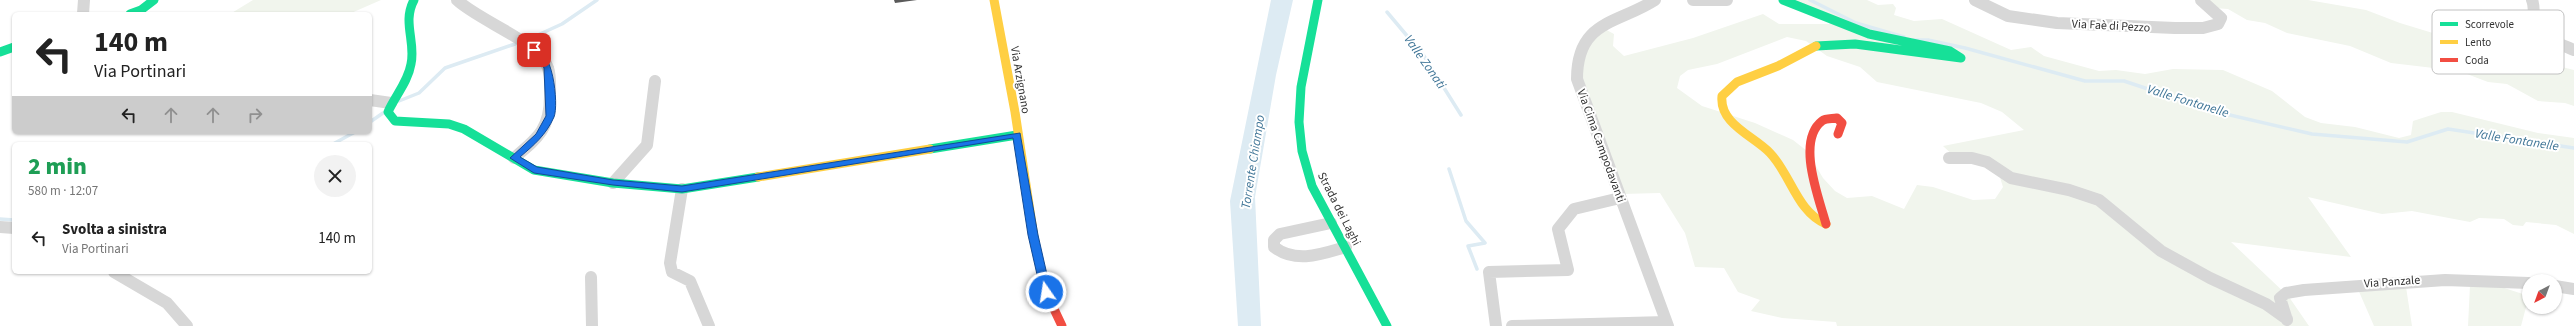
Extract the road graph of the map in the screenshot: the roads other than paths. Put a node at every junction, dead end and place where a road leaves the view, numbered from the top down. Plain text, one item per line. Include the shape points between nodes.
1 (84, 0) edge
2 (154, 0) edge
3 (414, 0) edge
4 (457, 0) edge
5 (994, 0) edge
6 (1318, 0) edge
7 (1655, 0) edge
8 (1693, 0) edge
9 (1726, 0) edge
10 (1783, 0) edge
11 (1975, 0) edge
12 (2201, 0) edge
13 (2532, 0) edge
14 (2534, 10) edge
15 (82, 12) edge
16 (136, 12) edge
17 (2564, 44) edge
18 (12, 48) edge
19 (2574, 50) edge
20 (0, 52) edge
21 (655, 81) dead end
22 (372, 100) edge
23 (391, 103) junction
24 (1838, 134) dead end
25 (1017, 135) junction
26 (514, 158) junction
27 (1949, 158) dead end
28 (613, 182) junction
29 (682, 189) junction
30 (1620, 198) junction
31 (1331, 223) junction
32 (0, 227) edge
33 (12, 228) edge
34 (1346, 247) junction
35 (117, 274) edge
36 (591, 277) dead end
37 (2522, 282) edge
38 (2562, 287) edge
39 (2574, 289) edge
40 (2288, 322) edge
41 (1667, 324) edge
42 (187, 326) edge
43 (592, 326) edge
44 (709, 326) edge
45 (1062, 326) edge
46 (1387, 326) edge
47 (1496, 326) edge
48 (1512, 326) edge

1 - 15 street
2 - 16 street
3 - 23 street via 406,13 412,58 404,86
4 - 26 street via 485,23 528,44 541,55 548,68 550,116 540,136
5 - 25 street, Via Arzignano
6 - 31 street, Strada dei Laghi via 1302,83 1300,138 1312,186
7 - 30 street, Via Cima Campodavanti via 1615,18 1591,34 1575,63 1576,79
8 - 9 street
10 - 24 street via 1868,34 1950,51 1961,58 1855,44 1817,45 1777,66 1750,75 1729,86 1722,95 1721,104 1725,115 1771,154 1809,213 1815,221 1822,224 1826,224 1812,171 1809,143 1816,127 1831,118 1837,118 1842,123
11 - 12 street, Via Faè di Pezzo via 2008,16 2057,23 2175,28 2203,28 2218,24 2221,18
13 - 14 street
17 - 19 street
18 - 20 street
21 - 28 street via 647,145
22 - 23 street
23 - 26 street via 388,112 395,121 464,129
25 - 29 street
25 - 45 street, Via Arzignano via 1033,235 1046,292
26 - 28 street via 534,170
27 - 40 street via 1972,158 1987,162 2011,178 2069,190 2099,200 2161,251 2210,278 2266,304
28 - 29 street
29 - 44 street via 670,263 672,272 690,281
30 - 41 street, Via Cima Campodavanti
30 - 47 street via 1574,209 1558,229 1566,253 1568,270 1489,272
31 - 34 street, Strada dei Laghi
31 - 34 street via 1280,234 1274,240 1274,247 1281,254 1295,257
32 - 33 street
34 - 46 street, Strada dei Laghi
35 - 42 street via 167,303
36 - 43 street
37 - 40 street, Via Panzale via 2438,278 2286,292 2280,298
38 - 39 street
41 - 48 street

